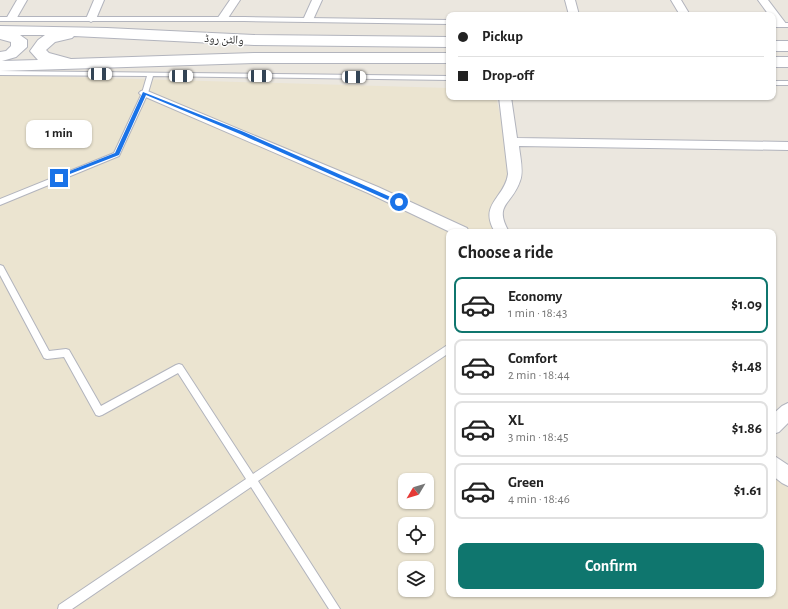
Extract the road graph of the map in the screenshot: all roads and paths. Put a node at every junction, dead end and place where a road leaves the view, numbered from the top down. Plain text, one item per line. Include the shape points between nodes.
1 (22, 0) edge
2 (99, 0) edge
3 (235, 0) edge
4 (317, 0) edge
5 (570, 0) edge
6 (676, 0) edge
7 (763, 0) edge
8 (573, 12) edge
9 (683, 12) edge
10 (772, 12) edge
11 (0, 19) edge
12 (11, 19) junction
13 (91, 19) junction
14 (222, 19) junction
15 (308, 20) junction
16 (446, 22) edge
17 (0, 30) edge
18 (107, 32) junction
19 (0, 34) edge
20 (446, 42) edge
21 (776, 46) edge
22 (788, 46) edge
23 (0, 57) edge
24 (446, 58) edge
25 (776, 62) edge
26 (788, 62) edge
27 (101, 63) junction
28 (0, 66) edge
29 (0, 73) edge
30 (150, 75) junction
31 (446, 78) edge
32 (776, 83) edge
33 (788, 83) edge
34 (145, 93) junction
35 (505, 100) edge
36 (512, 142) junction
37 (788, 146) edge
38 (0, 202) edge
39 (456, 229) edge
40 (500, 229) edge
41 (0, 268) edge
42 (446, 350) edge
43 (788, 411) edge
44 (776, 423) edge
45 (776, 467) edge
46 (788, 477) edge
47 (252, 480) junction
48 (63, 609) edge
49 (335, 609) edge

1 - 12 street
2 - 13 street
3 - 14 street
4 - 15 street
5 - 8 street
6 - 9 street
7 - 10 street
11 - 12 lane
12 - 13 lane
13 - 14 lane
14 - 15 lane
15 - 16 lane
17 - 18 main road, والٹن روڈ
18 - 20 main road, والٹن روڈ via 254,40
18 - 27 main road via 62,35 49,39 38,51 44,57 57,61
19 - 23 main road via 19,40 19,47 11,54
21 - 22 main road
24 - 27 main road, والٹن روڈ via 254,58
25 - 26 main road
27 - 28 main road, والٹن روڈ
29 - 30 lane
30 - 31 lane
30 - 34 lane
32 - 33 lane
34 - 38 lane via 117,154
34 - 39 street via 366,187
35 - 36 street
36 - 37 street
36 - 40 street via 514,180 494,212
41 - 47 lane via 47,355 66,353 99,412 179,368
42 - 47 lane
43 - 44 street
45 - 46 street
47 - 48 lane
47 - 49 lane

